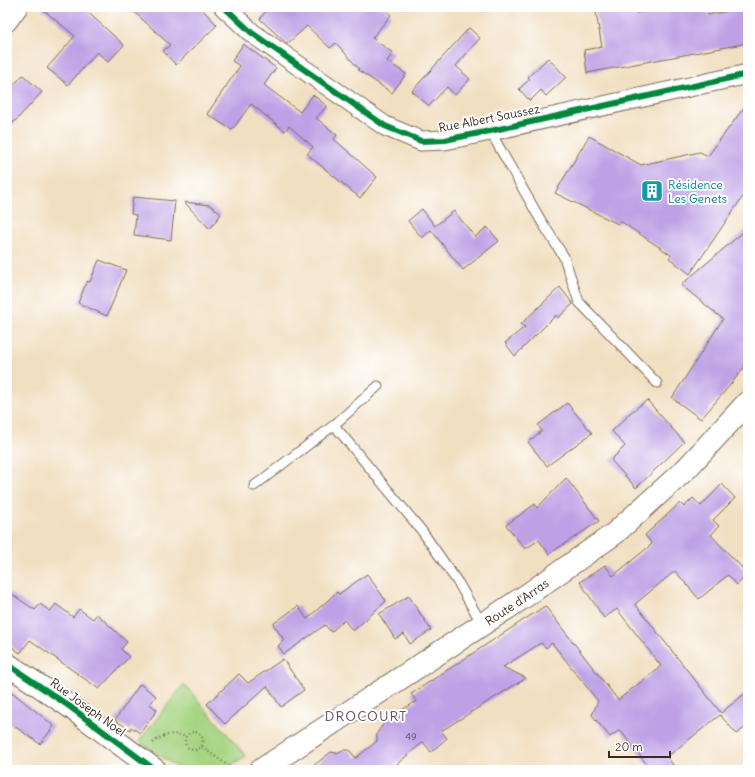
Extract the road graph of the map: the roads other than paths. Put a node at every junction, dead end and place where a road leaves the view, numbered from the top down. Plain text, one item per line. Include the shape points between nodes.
1 (18, 7) edge
2 (224, 7) edge
3 (7, 22) edge
4 (748, 74) edge
5 (490, 131) junction
6 (657, 383) dead end
7 (378, 386) dead end
8 (748, 402) edge
9 (334, 425) junction
10 (254, 486) dead end
11 (482, 624) junction
12 (7, 664) edge
13 (149, 765) edge
14 (261, 770) edge

1 - 3 street
2 - 5 street, Rue Albert Saussez via 252,33 385,126 422,141 445,140
4 - 5 street, Rue Albert Saussez
5 - 6 lane via 564,257 579,302
7 - 9 lane
8 - 11 main road, Route d'Arras via 687,468 634,518
9 - 10 lane
9 - 11 lane via 422,531 459,584
11 - 14 main road, Route d'Arras
12 - 13 main road, Rue Joseph Noel

